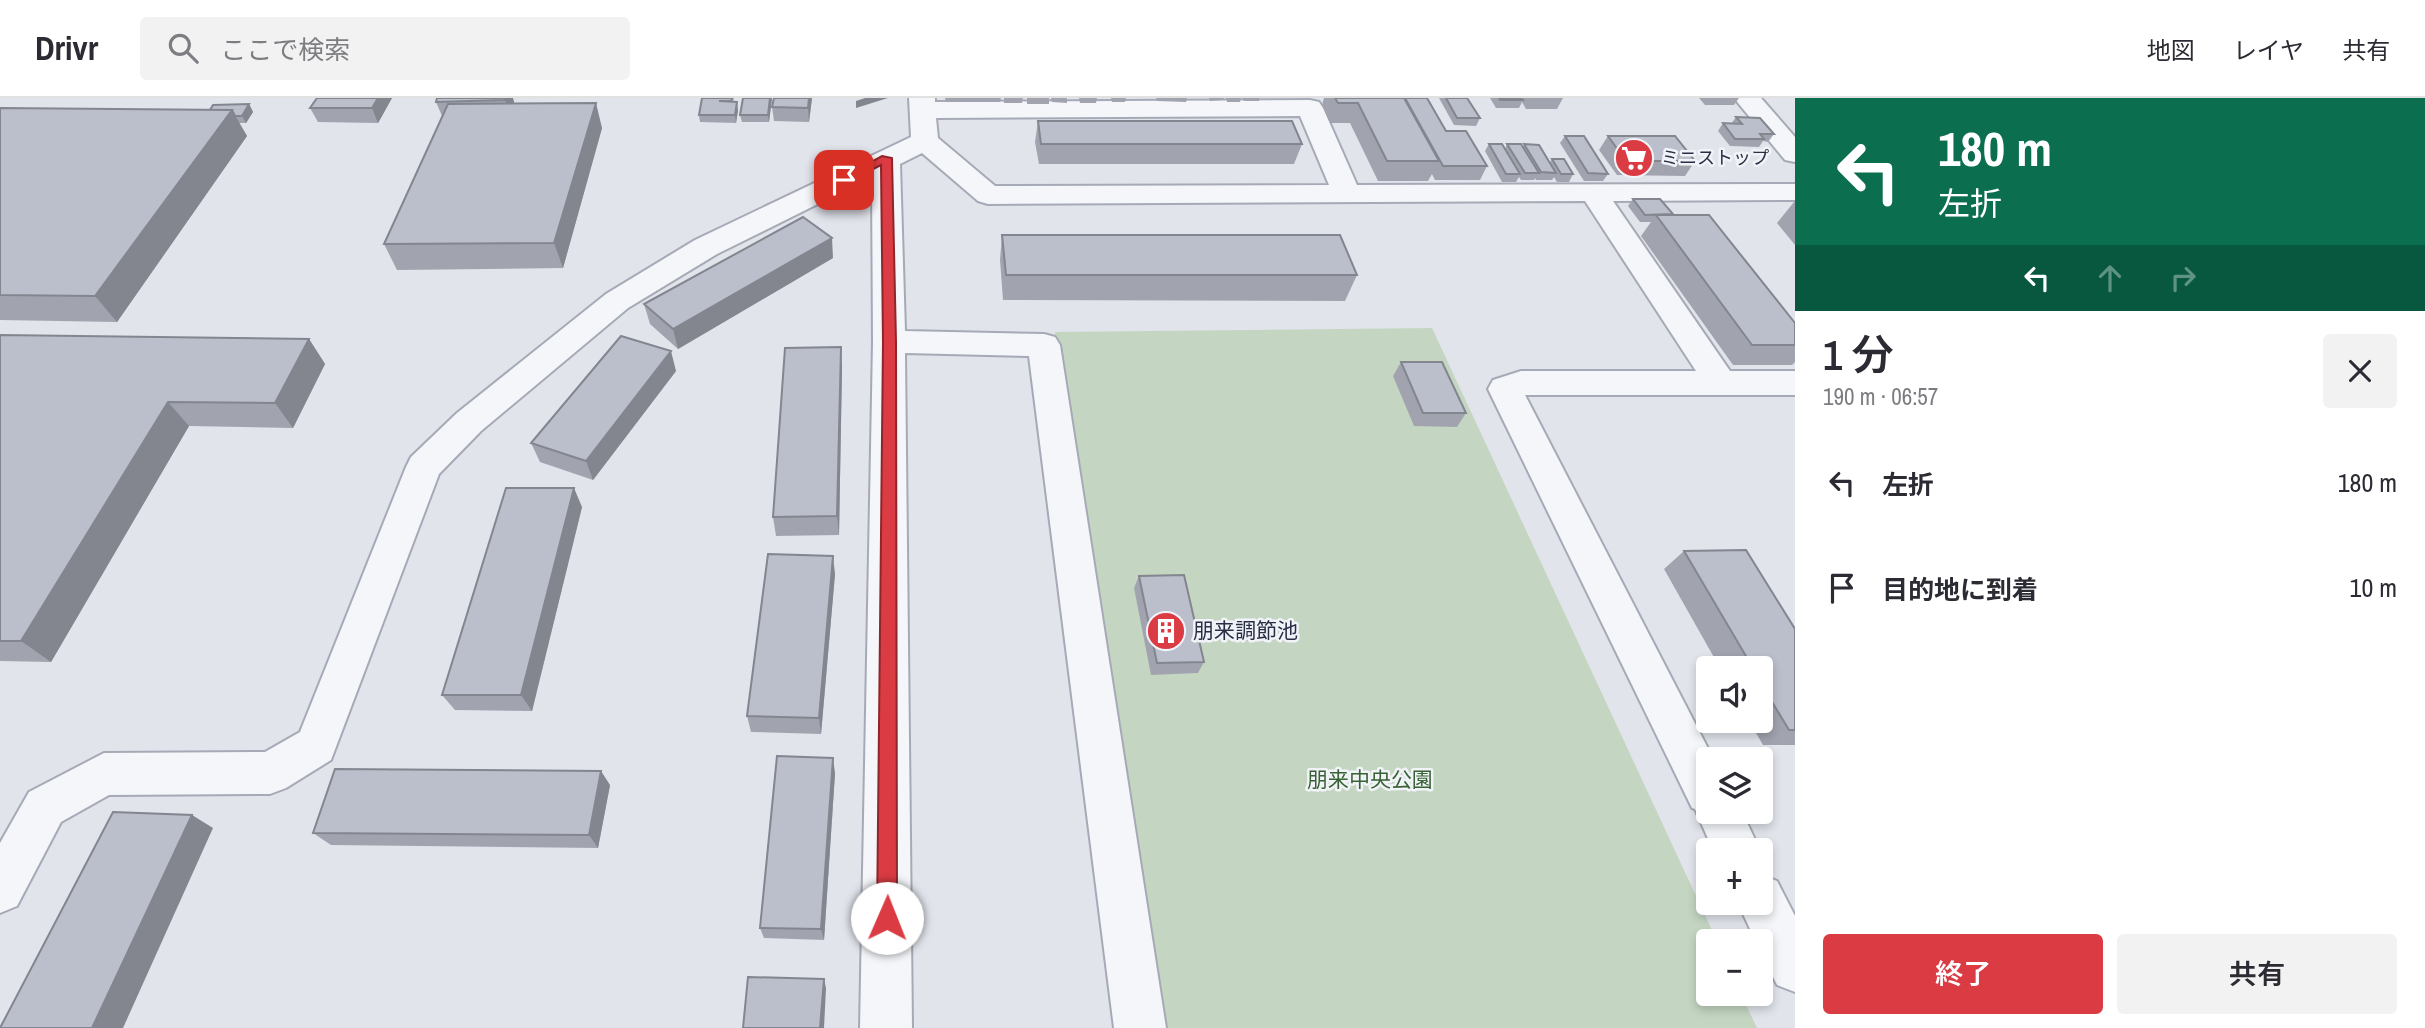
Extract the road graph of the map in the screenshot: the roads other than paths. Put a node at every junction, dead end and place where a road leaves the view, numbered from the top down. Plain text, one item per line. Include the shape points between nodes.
1 (1747, 98) edge
2 (922, 104) edge
3 (925, 141) junction
4 (1795, 154) edge
5 (886, 158) junction
6 (1346, 192) junction
7 (1593, 192) junction
8 (1795, 192) edge
9 (889, 342) junction
10 (1721, 383) junction
11 (1795, 383) edge
12 (1696, 769) edge
13 (0, 889) edge
14 (1769, 915) edge
15 (1795, 967) edge
16 (886, 1028) edge
17 (1140, 1028) edge

1 - 4 street
2 - 3 street
2 - 6 street via 1310,108
3 - 5 street
3 - 6 street via 988,195
5 - 9 street
5 - 13 street via 706,247 617,301 469,422 424,467 316,746 270,773 104,774 45,807
6 - 7 street
7 - 8 street
7 - 10 street
9 - 16 street
9 - 17 street via 1044,345
10 - 11 street
10 - 12 street via 1521,383 1505,389
14 - 15 street

